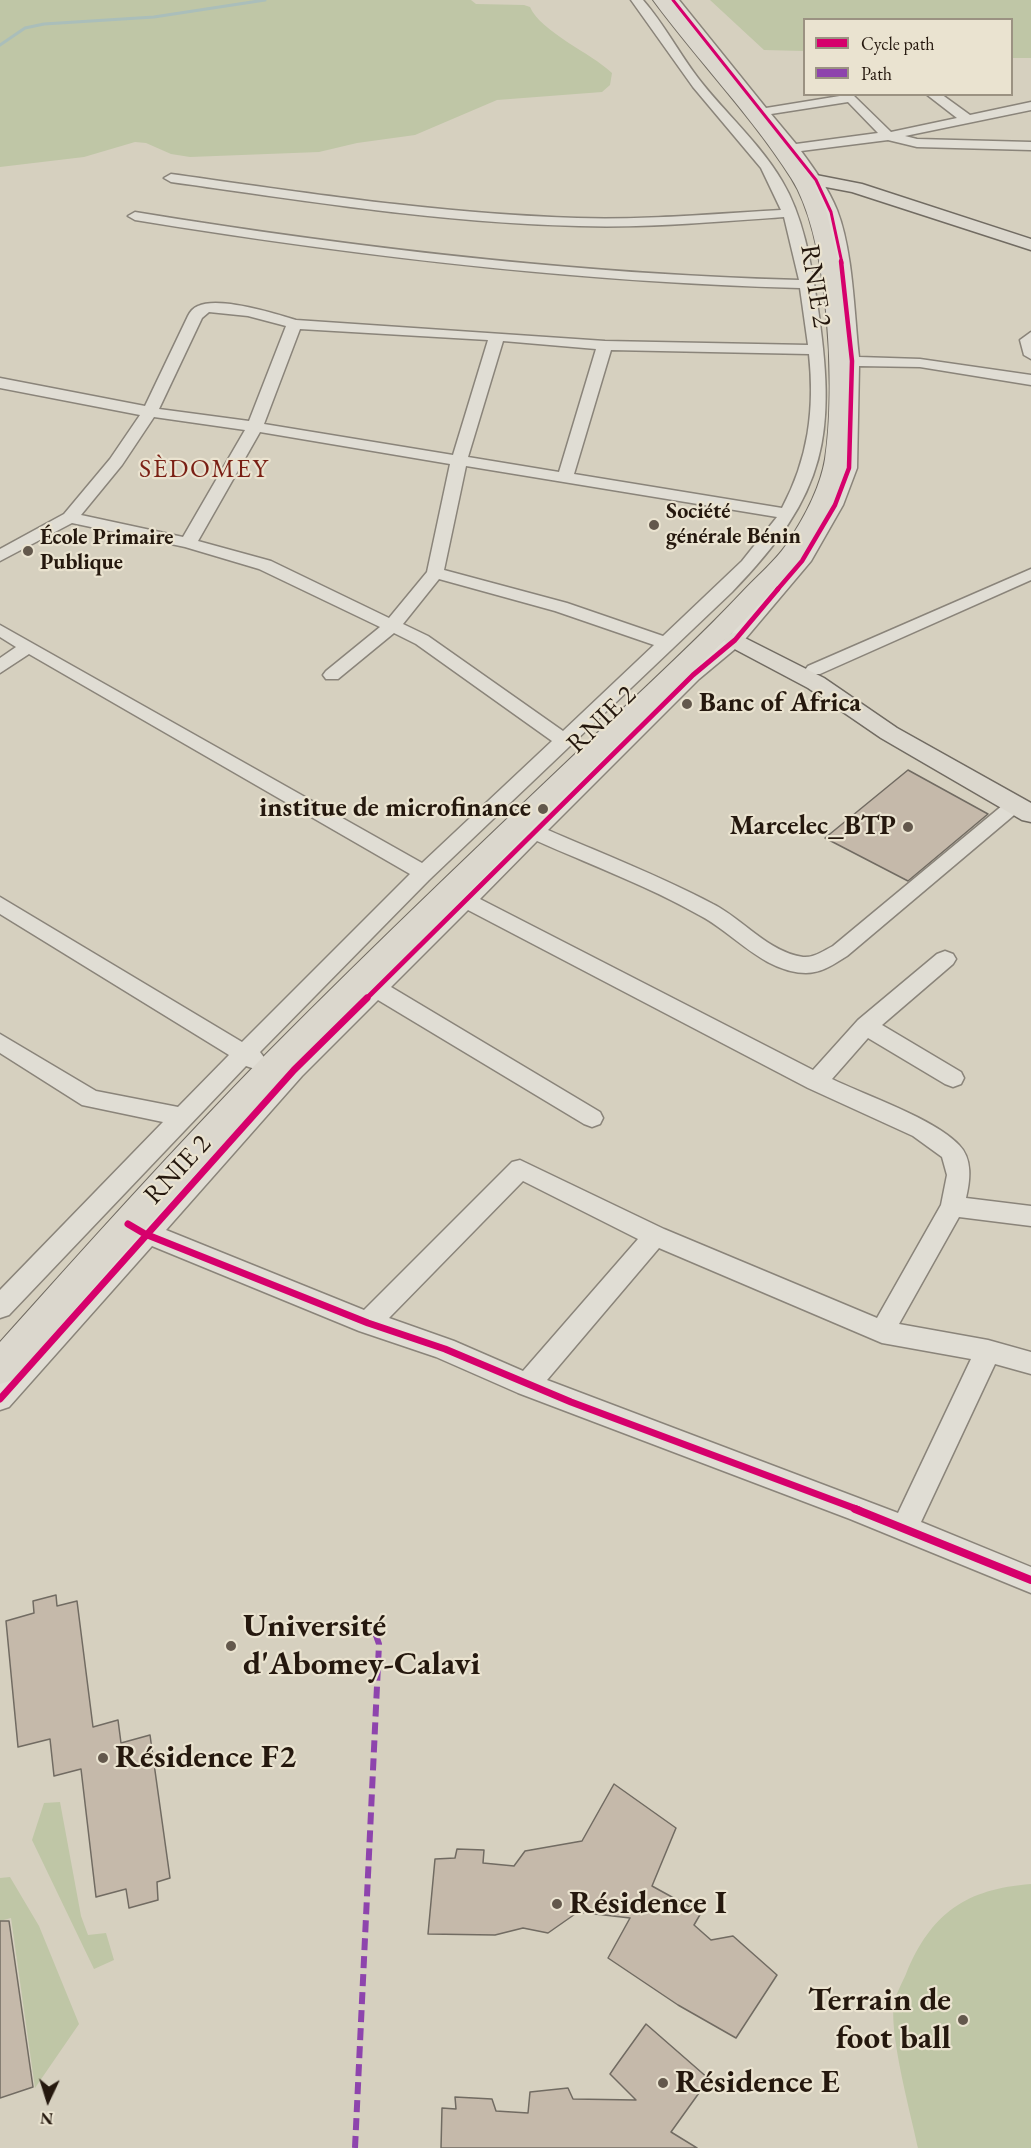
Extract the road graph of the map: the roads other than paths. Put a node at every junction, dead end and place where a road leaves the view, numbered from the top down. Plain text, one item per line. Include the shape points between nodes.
1 (638, 0) edge
2 (646, 0) edge
3 (661, 0) edge
4 (673, 0) edge
5 (935, 96) edge
6 (1031, 106) edge
7 (762, 112) junction
8 (966, 119) junction
9 (888, 136) junction
10 (1031, 146) edge
11 (793, 148) junction
12 (171, 178) dead end
13 (802, 182) junction
14 (790, 213) junction
15 (135, 216) dead end
16 (1010, 238) junction
17 (1031, 238) edge
18 (1031, 246) edge
19 (807, 284) junction
20 (294, 324) junction
21 (497, 336) junction
22 (1031, 336) edge
23 (605, 345) junction
24 (815, 350) junction
25 (1031, 355) edge
26 (852, 361) junction
27 (1031, 380) edge
28 (0, 383) edge
29 (150, 412) junction
30 (255, 426) junction
31 (459, 461) junction
32 (565, 477) junction
33 (787, 514) junction
34 (70, 518) junction
35 (188, 543) junction
36 (0, 556) edge
37 (435, 573) junction
38 (1031, 574) edge
39 (392, 626) junction
40 (715, 626) junction
41 (0, 630) edge
42 (666, 642) junction
43 (28, 647) junction
44 (0, 667) edge
45 (814, 670) junction
46 (332, 675) dead end
47 (566, 741) junction
48 (1026, 807) edge
49 (535, 832) junction
50 (424, 873) junction
51 (465, 900) junction
52 (0, 904) edge
53 (945, 959) dead end
54 (378, 990) junction
55 (866, 1026) junction
56 (2, 1048) edge
57 (249, 1057) junction
58 (953, 1078) dead end
59 (816, 1082) junction
60 (182, 1117) junction
61 (592, 1118) dead end
62 (953, 1206) junction
63 (1031, 1216) edge
64 (137, 1229) junction
65 (655, 1236) junction
66 (0, 1307) edge
67 (368, 1323) junction
68 (882, 1332) junction
69 (0, 1336) edge
70 (988, 1351) junction
71 (1031, 1363) edge
72 (0, 1368) edge
73 (527, 1385) junction
74 (0, 1399) edge
75 (905, 1527) junction
76 (1031, 1580) edge

1 - 14 street via 687,72 755,150 779,186
2 - 13 highway, RNIE 2 / RNIE 2 via 679,36 767,151
3 - 13 highway, RNIE 2 / RNIE 2 via 718,68
4 - 7 street
5 - 8 street
6 - 8 street
7 - 9 street via 851,98
7 - 11 street
8 - 9 street
9 - 10 street via 917,143
9 - 11 street
11 - 13 street
12 - 14 street via 426,210 575,222 671,222
13 - 16 main road via 856,188
13 - 26 street via 831,212 843,270
13 - 40 highway, RNIE 2 / RNIE 2 via 817,213 836,304 840,425 836,463 823,502 794,552
14 - 19 street
15 - 19 street via 415,258 702,283
16 - 17 street
16 - 18 main road
19 - 24 street
20 - 21 street
20 - 29 street via 267,316 202,309 195,316
20 - 30 street
21 - 23 street
21 - 31 street
22 - 25 street via 1027,340
23 - 24 street
23 - 32 street
24 - 33 street via 819,414 816,436 812,458
26 - 27 street via 920,363
26 - 40 street via 849,468 835,505 802,561
28 - 29 street
29 - 30 street
29 - 34 street
30 - 31 street
30 - 35 street
31 - 32 street
31 - 37 street
32 - 33 street
33 - 40 street
34 - 35 street
34 - 36 street
35 - 39 street via 265,565
37 - 39 street
37 - 42 street via 561,607
38 - 45 street
39 - 46 street
39 - 47 street via 422,640
40 - 42 street
40 - 45 main road
40 - 48 main road via 816,683 889,733
40 - 49 street via 693,675
40 - 57 highway, RNIE 2 / RNIE 2 via 525,794
40 - 64 highway, RNIE 2 / RNIE 2 via 276,1065
41 - 43 street
42 - 47 street
43 - 44 street
43 - 50 street
45 - 48 main road
47 - 50 street
48 - 49 street via 840,951 820,963 805,965 758,947 706,909
49 - 51 street
50 - 57 street
51 - 54 street
51 - 59 street
52 - 57 street
53 - 55 street
54 - 61 street
54 - 64 street
55 - 58 street
55 - 59 street
56 - 60 street via 90,1099
57 - 60 street
57 - 69 highway, RNIE 2 / RNIE 2
59 - 62 street via 921,1130 952,1152 959,1174
60 - 66 street
62 - 63 street
62 - 68 street
64 - 67 street
64 - 72 highway, RNIE 2 / RNIE 2
64 - 74 street
65 - 67 street via 520,1169
65 - 68 street
65 - 73 street
67 - 73 street via 400,1332
68 - 70 street
70 - 71 street
70 - 75 street
73 - 75 street
75 - 76 street

